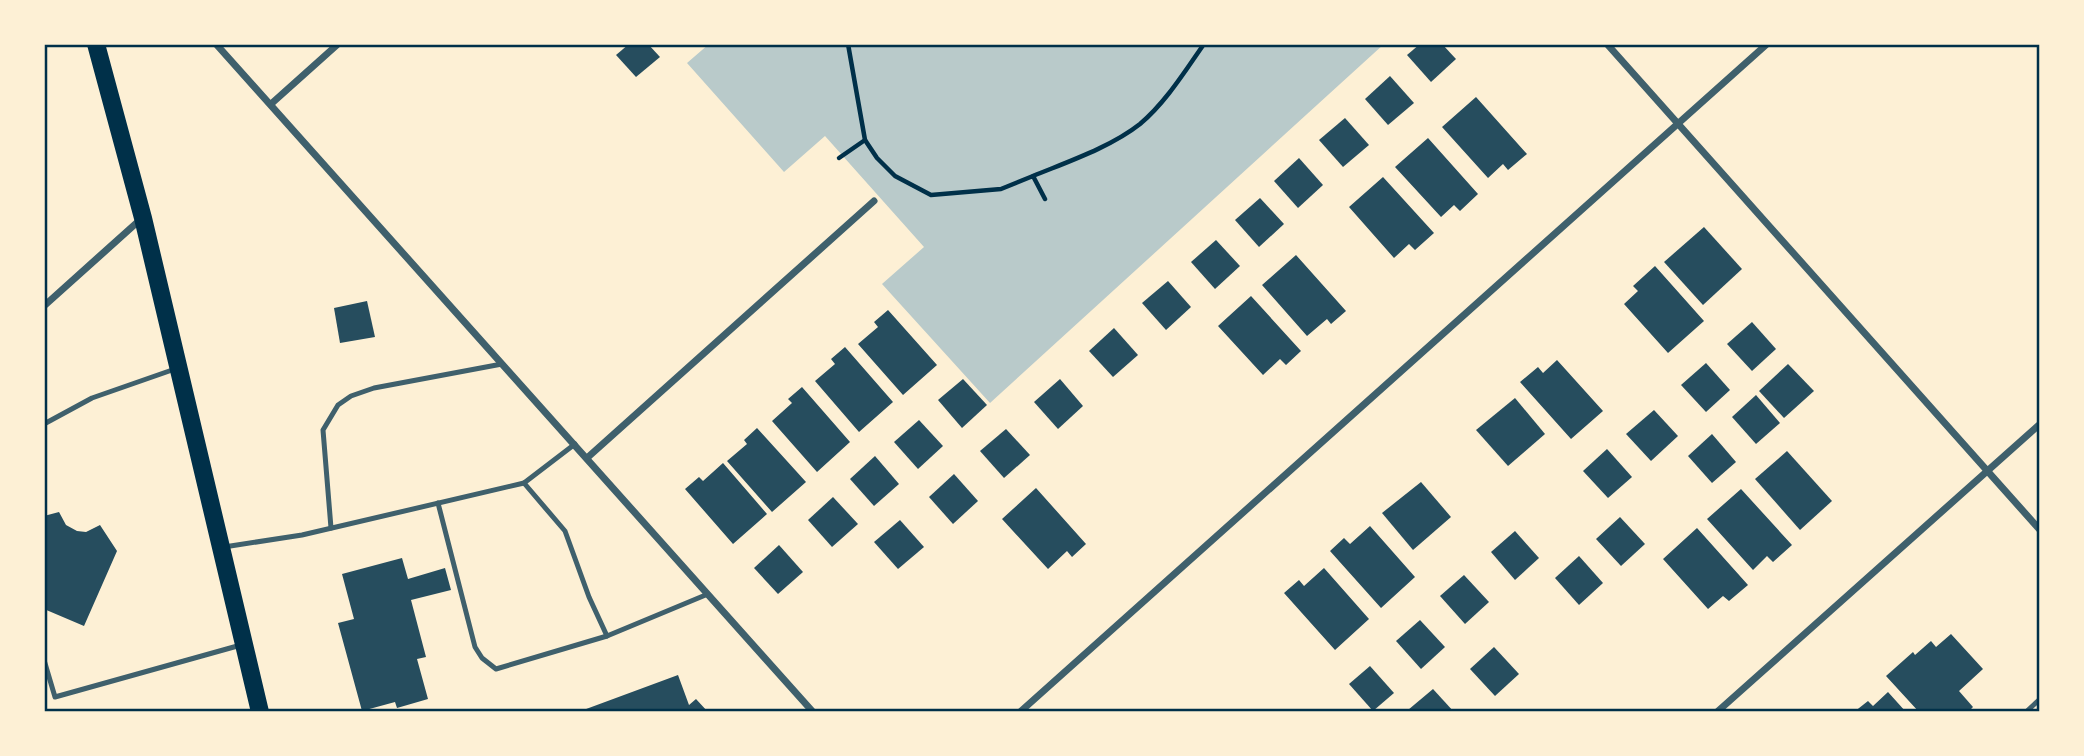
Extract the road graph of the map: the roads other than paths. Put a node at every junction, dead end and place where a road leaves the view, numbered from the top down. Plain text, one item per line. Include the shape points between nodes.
1 (96, 44) edge
2 (216, 44) edge
3 (338, 44) edge
4 (1607, 44) edge
5 (1767, 44) edge
6 (271, 104) junction
7 (1678, 123) junction
8 (874, 201) dead end
9 (142, 218) junction
10 (44, 306) edge
11 (503, 363) junction
12 (178, 368) junction
13 (44, 424) edge
14 (2040, 424) edge
15 (575, 444) junction
16 (587, 458) junction
17 (1987, 471) junction
18 (524, 483) junction
19 (438, 503) junction
20 (331, 528) junction
21 (2040, 530) edge
22 (221, 548) junction
23 (708, 594) junction
24 (607, 636) junction
25 (244, 645) junction
26 (44, 660) edge
27 (2040, 699) edge
28 (260, 712) edge
29 (813, 712) edge
30 (1020, 712) edge
31 (1717, 712) edge
32 (2026, 712) edge

1 - 9 main road
2 - 6 street
3 - 6 street
4 - 7 street
5 - 7 street
6 - 11 street
7 - 17 street
7 - 30 street
8 - 16 street
9 - 10 street
9 - 12 main road
11 - 15 street
11 - 20 lane via 374,388 338,405 323,430
12 - 13 lane via 93,398
12 - 22 main road
14 - 17 street
15 - 16 street
15 - 18 lane
16 - 23 street
17 - 21 street
17 - 31 street
18 - 19 lane
18 - 24 lane via 565,531
19 - 20 lane
19 - 24 lane via 464,611 482,659 496,669
20 - 22 lane
22 - 25 main road
23 - 24 lane
23 - 29 street
25 - 26 lane via 55,697
25 - 28 main road
27 - 32 lane

